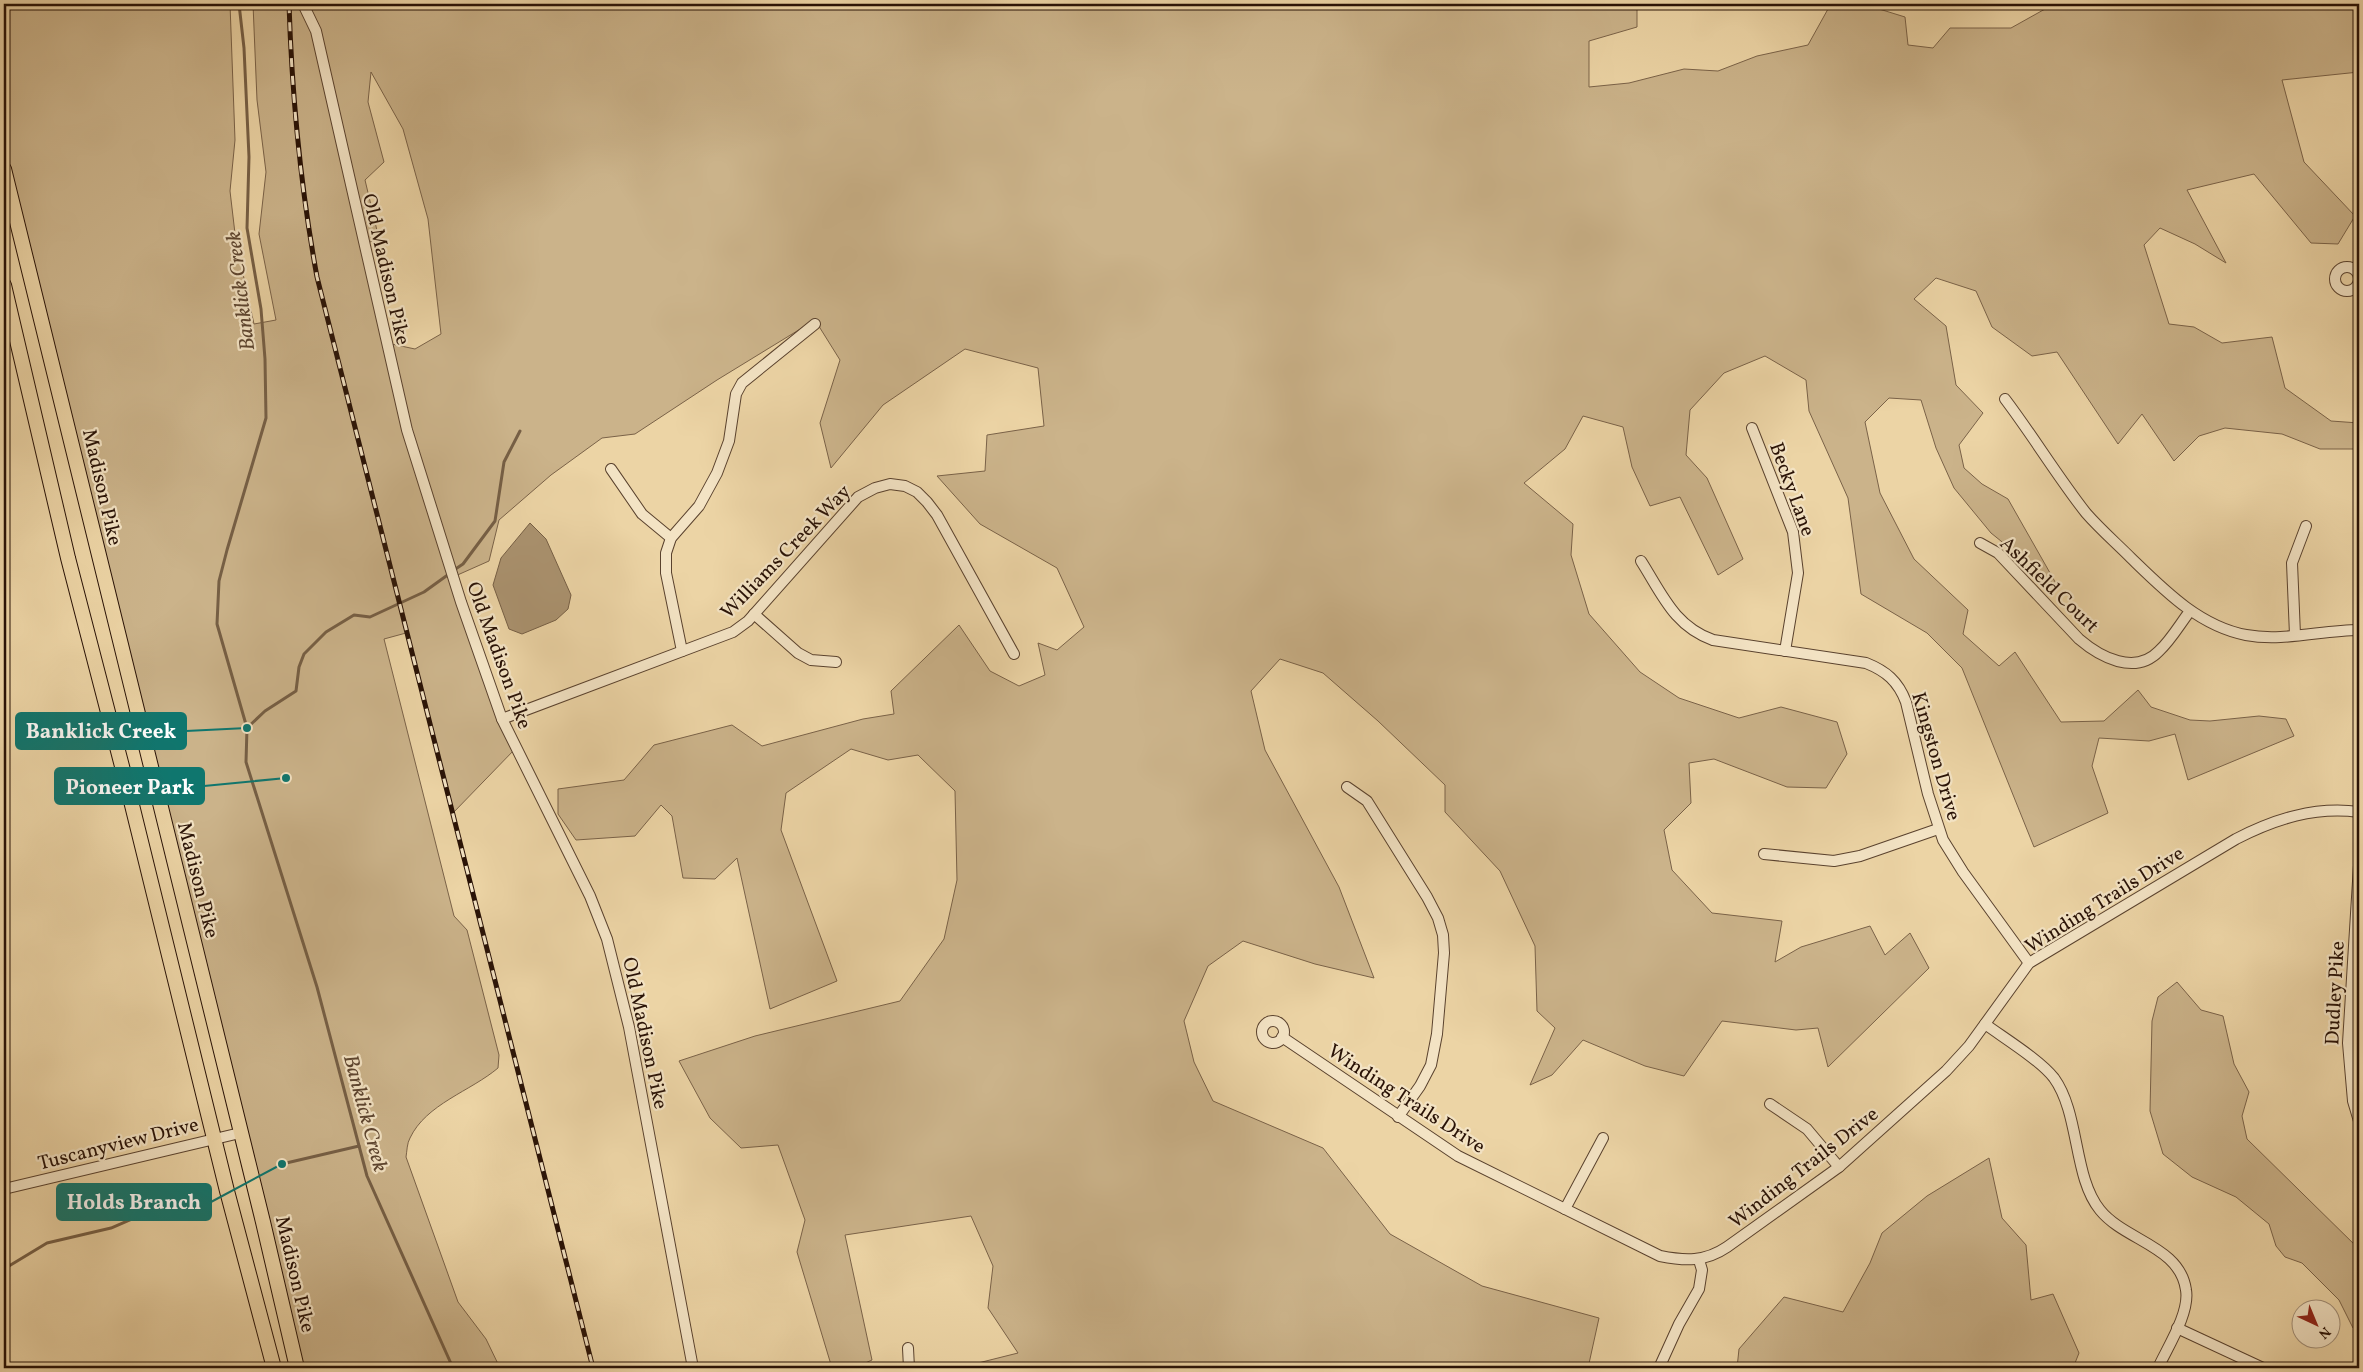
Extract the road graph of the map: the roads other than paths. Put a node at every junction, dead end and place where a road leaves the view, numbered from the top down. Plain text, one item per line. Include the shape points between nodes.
1 (303, 4) edge
2 (4, 169) edge
3 (4, 286) edge
4 (815, 324) dead end
5 (2005, 398) dead end
6 (1752, 428) dead end
7 (611, 469) dead end
8 (2306, 526) dead end
9 (671, 538) junction
10 (1980, 543) dead end
11 (1641, 561) dead end
12 (2190, 611) junction
13 (754, 614) junction
14 (2359, 630) edge
15 (2295, 635) junction
16 (682, 651) junction
17 (1785, 651) junction
18 (1014, 654) dead end
19 (836, 662) dead end
20 (502, 718) junction
21 (1347, 788) dead end
22 (2359, 812) edge
23 (1938, 829) junction
24 (1764, 854) dead end
25 (2359, 865) edge
26 (2029, 963) junction
27 (1985, 1024) junction
28 (1282, 1037) dead end
29 (1770, 1104) dead end
30 (1398, 1117) junction
31 (2359, 1121) edge
32 (240, 1133) junction
33 (214, 1138) junction
34 (1603, 1138) dead end
35 (1839, 1167) junction
36 (4, 1189) edge
37 (1565, 1209) junction
38 (1700, 1260) junction
39 (2177, 1328) junction
40 (908, 1348) dead end
41 (274, 1368) edge
42 (297, 1368) edge
43 (693, 1368) edge
44 (909, 1368) edge
45 (1659, 1368) edge
46 (2158, 1368) edge
47 (2263, 1368) edge

1 - 20 street, Old Madison Pike via 316,31 407,430 461,602
2 - 32 main road, Madison Pike
3 - 33 main road via 68,558
4 - 9 street via 742,384 736,394 729,440 717,473 699,506
5 - 12 street via 2086,512 2168,594
6 - 17 street, Becky Lane via 1793,532 1796,551 1798,573
7 - 9 street via 642,514
8 - 15 street via 2292,563
9 - 16 street via 666,553 666,572
10 - 12 street, Ashfield Court via 1998,553 2088,647 2115,661 2133,663 2152,657
11 - 17 street, Kingston Drive via 1675,615 1694,632 1713,640
12 - 15 street via 2246,635
13 - 16 street, Williams Creek Way via 733,632
13 - 18 street, Williams Creek Way via 858,497 890,484 905,486 917,492 937,516
13 - 19 street via 798,654 811,660
14 - 15 street
16 - 20 street, Williams Creek Way
17 - 23 street, Kingston Drive via 1866,663 1889,674 1906,702
20 - 43 street, Old Madison Pike via 590,896 607,940 629,1027
21 - 30 street via 1367,801 1427,897 1438,918 1442,935 1444,953 1439,1016 1431,1065
22 - 26 street, Winding Trails Drive via 2324,810 2266,824 2236,838
23 - 24 street via 1834,862
23 - 26 street, Kingston Drive via 1963,872
25 - 31 street, Dudley Pike via 2348,1043 2353,1101
26 - 27 street, Winding Trails Drive
27 - 35 street, Winding Trails Drive via 1946,1071
27 - 39 street via 2047,1070 2061,1090 2089,1190 2100,1210 2112,1223 2167,1256 2180,1270 2186,1299
28 - 30 street, Winding Trails Drive
29 - 35 street via 1807,1129
30 - 37 street, Winding Trails Drive via 1458,1156
32 - 33 street, Tuscanyview Drive
32 - 42 main road, Madison Pike
33 - 36 street, Tuscanyview Drive
33 - 41 main road
34 - 37 street
35 - 38 street, Winding Trails Drive via 1717,1254
37 - 38 street, Winding Trails Drive via 1660,1256
38 - 45 street via 1699,1289
39 - 46 street
39 - 47 street
40 - 44 street

